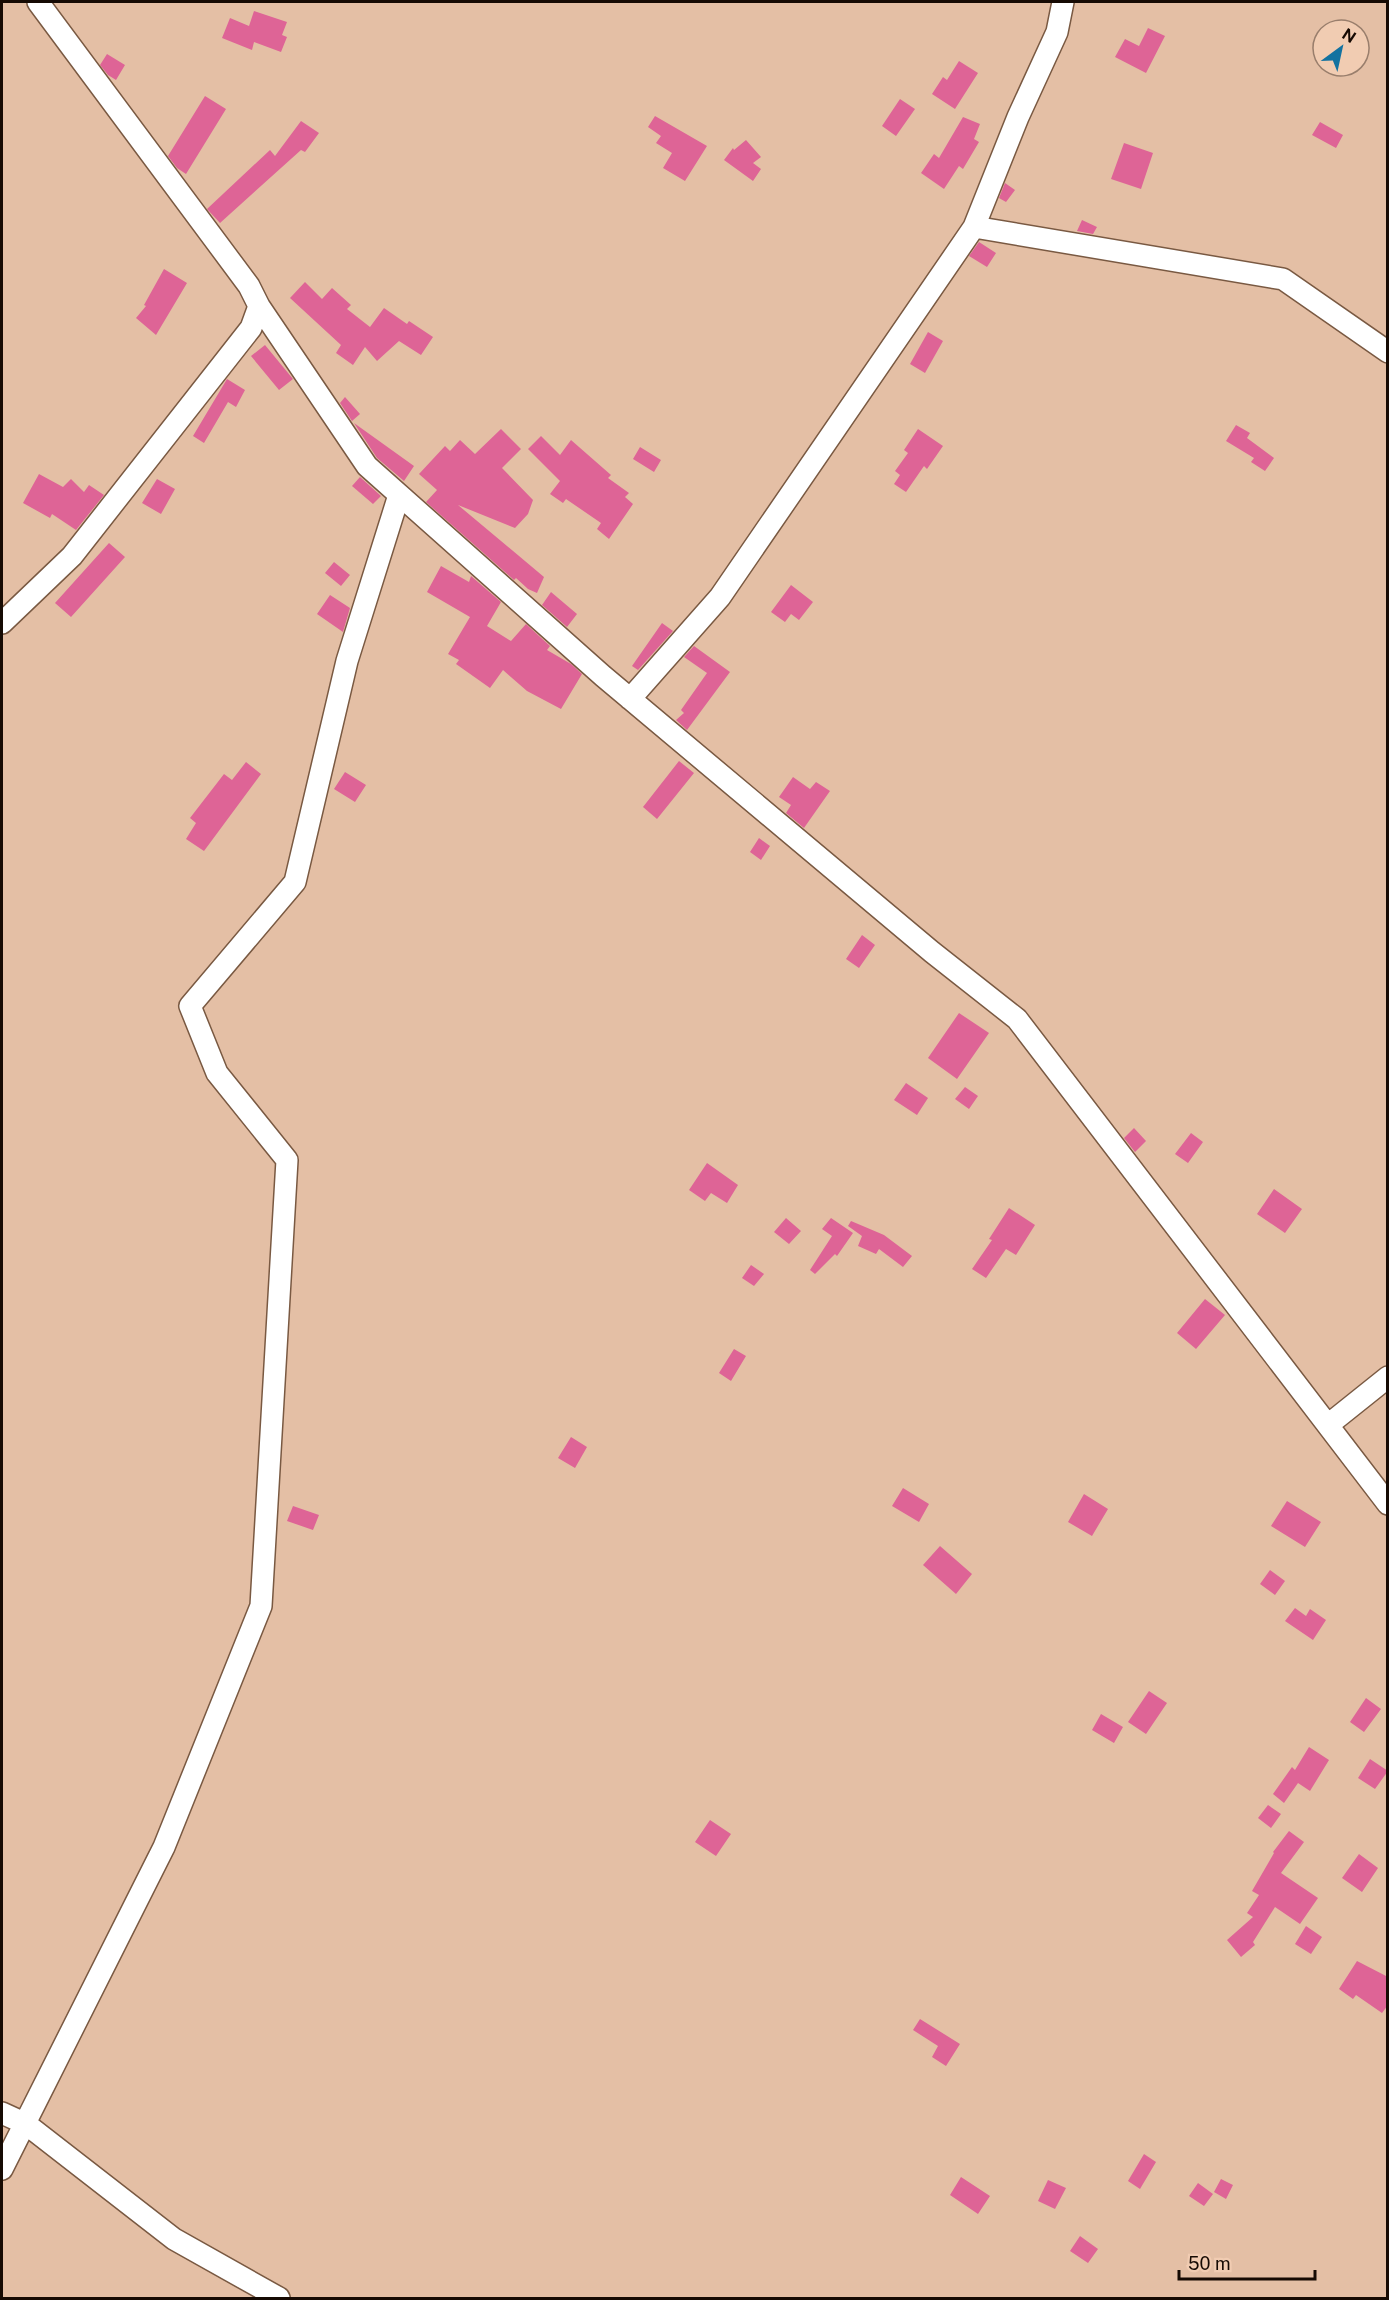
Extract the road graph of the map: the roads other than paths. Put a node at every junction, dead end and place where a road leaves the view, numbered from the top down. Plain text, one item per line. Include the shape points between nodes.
1 (38, 2) edge
2 (1063, 2) edge
3 (974, 227) junction
4 (259, 306) junction
5 (1388, 352) edge
6 (399, 495) junction
7 (2, 623) edge
8 (630, 699) junction
9 (1388, 1377) edge
10 (1328, 1425) junction
11 (1388, 1504) edge
12 (2, 2113) edge
13 (26, 2124) junction
14 (2, 2169) edge
15 (279, 2298) edge

1 - 4 street via 249,285
2 - 3 street via 1057,32
3 - 5 street via 1283,279
3 - 8 street via 720,597
4 - 6 street via 367,466
4 - 7 street via 251,328 72,556
6 - 8 street
6 - 13 street via 347,661 295,882 190,1006 217,1073 287,1160 261,1606 164,1847
8 - 10 street via 1017,1019
9 - 10 street
10 - 11 street
12 - 13 street
13 - 14 street
13 - 15 street via 174,2239

